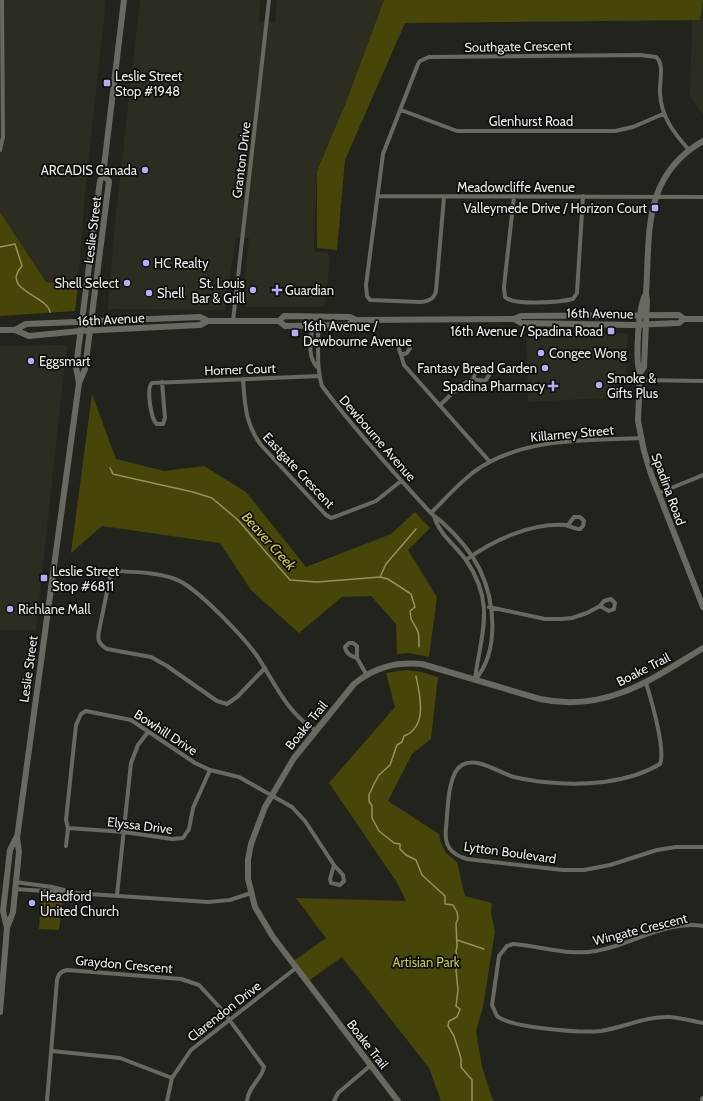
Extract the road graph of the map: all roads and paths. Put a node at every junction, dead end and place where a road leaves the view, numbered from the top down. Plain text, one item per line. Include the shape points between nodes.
1 (2, 0) edge
2 (124, 0) edge
3 (269, 0) edge
4 (400, 110) junction
5 (663, 114) junction
6 (703, 141) edge
7 (0, 150) edge
8 (689, 150) junction
9 (104, 175) junction
10 (378, 196) junction
11 (514, 196) junction
12 (583, 196) junction
13 (444, 197) junction
14 (654, 197) junction
15 (703, 197) edge
16 (644, 315) junction
17 (315, 316) junction
18 (514, 319) junction
19 (684, 319) junction
20 (703, 319) edge
21 (356, 320) junction
22 (82, 321) junction
23 (91, 321) junction
24 (208, 321) junction
25 (279, 321) junction
26 (233, 322) junction
27 (314, 325) junction
28 (643, 325) junction
29 (0, 330) edge
30 (15, 330) junction
31 (80, 331) junction
32 (89, 331) junction
33 (402, 356) dead end
34 (317, 367) junction
35 (319, 376) junction
36 (640, 377) junction
37 (243, 379) junction
38 (473, 379) dead end
39 (703, 381) edge
40 (162, 382) junction
41 (79, 384) junction
42 (441, 404) junction
43 (641, 438) junction
44 (490, 462) junction
45 (703, 475) edge
46 (402, 481) junction
47 (658, 493) junction
48 (432, 514) junction
49 (568, 525) dead end
50 (471, 557) junction
51 (466, 560) junction
52 (600, 606) dead end
53 (491, 607) junction
54 (703, 607) edge
55 (485, 608) junction
56 (703, 648) edge
57 (357, 658) dead end
58 (265, 668) junction
59 (366, 674) junction
60 (475, 680) junction
61 (646, 683) junction
62 (315, 730) junction
63 (148, 732) junction
64 (210, 770) junction
65 (272, 796) junction
66 (68, 828) junction
67 (124, 832) junction
68 (17, 838) junction
69 (66, 846) dead end
70 (703, 847) edge
71 (334, 865) junction
72 (3, 884) edge
73 (15, 885) junction
74 (251, 893) junction
75 (117, 895) junction
76 (703, 926) edge
77 (8, 928) junction
78 (296, 968) junction
79 (0, 1012) edge
80 (229, 1019) junction
81 (703, 1023) edge
82 (52, 1052) junction
83 (371, 1066) junction
84 (172, 1078) junction
85 (47, 1101) edge
86 (167, 1101) edge
87 (247, 1101) edge
88 (334, 1101) edge
89 (398, 1101) edge

1 - 7 street via 3,137
2 - 9 main road, Leslie Street
3 - 26 street, Granton Drive
4 - 5 street, Glenhurst Road via 450,129 476,131 615,131
4 - 5 street, Southgate Crescent via 418,64 428,57 640,55 656,57 660,63
4 - 10 street, Southgate Crescent via 383,154
5 - 8 street, Southgate Crescent
6 - 8 main road, Spadina Road
8 - 14 main road, Spadina Road via 674,164
9 - 22 main road, Leslie Street via 100,180
9 - 23 main road, Leslie Street via 109,181
10 - 13 street, Meadowcliffe Avenue
10 - 13 street, Southgate Crescent via 366,285 367,296 374,301 421,302 428,301 435,294
11 - 12 street, Meadowcliffe Avenue
11 - 12 street via 505,297 517,301 562,302 573,299 577,293
11 - 13 street, Meadowcliffe Avenue
12 - 14 street, Meadowcliffe Avenue
14 - 15 street, Meadowcliffe Avenue
14 - 16 main road, Spadina Road
16 - 18 main road, 16th Avenue via 521,316
16 - 19 main road, 16th Avenue via 679,315
16 - 28 main road, Spadina Road
17 - 21 main road, 16th Avenue via 350,317
17 - 25 main road, 16th Avenue via 284,316
17 - 27 street, Dewbourne Avenue
18 - 21 main road, 16th Avenue
18 - 28 main road, 16th Avenue via 521,323
19 - 20 main road, 16th Avenue
19 - 28 main road, 16th Avenue via 679,323
21 - 27 main road, 16th Avenue via 347,325
22 - 23 main road, 16th Avenue
22 - 30 main road, 16th Avenue via 26,324
22 - 31 main road, Leslie Street
23 - 24 main road, 16th Avenue via 200,317
23 - 32 main road, Leslie Street
24 - 26 main road, 16th Avenue
24 - 32 main road, 16th Avenue via 200,325
25 - 26 main road, 16th Avenue
25 - 27 main road, 16th Avenue via 285,326
27 - 34 street, Dewbourne Avenue via 318,328
27 - 34 street, Dewbourne Avenue via 310,354
28 - 36 main road, Spadina Road via 637,366
29 - 30 main road, 16th Avenue
30 - 31 main road, 16th Avenue via 29,336
31 - 32 main road, 16th Avenue
31 - 41 main road, Leslie Street via 76,367
32 - 41 main road, Leslie Street via 85,369
33 - 42 street via 404,365
34 - 35 street, Dewbourne Avenue
35 - 37 street, Horner Court
35 - 46 street, Dewbourne Avenue via 322,386 332,399
36 - 39 street
36 - 43 main road, Spadina Road via 638,421
37 - 40 street, Horner Court
37 - 46 street, Eastgate Crescent via 246,414 253,435 326,515 331,518 376,500
38 - 42 street
40 - 40 street via 152,383 148,389 153,420 158,424 163,424 165,418
41 - 68 main road, Leslie Street
42 - 44 street
43 - 44 street, Killarney Street via 540,445 523,448
43 - 47 main road, Spadina Road
44 - 48 street, Killarney Street via 465,479
45 - 47 street
46 - 48 street, Dewbourne Avenue
47 - 54 main road, Spadina Road
48 - 50 street, Dewbourne Avenue via 442,522
48 - 51 street, Dewbourne Avenue via 437,526
49 - 50 street via 544,525 527,529
50 - 51 street
50 - 53 street, Dewbourne Avenue via 486,586
51 - 55 street, Dewbourne Avenue
52 - 53 street via 572,618 561,619 545,619
53 - 55 street
53 - 60 street, Dewbourne Avenue via 489,650 482,672
55 - 60 street, Dewbourne Avenue via 485,628
56 - 61 main road, Boake Trail
57 - 59 street
58 - 58 street via 237,697 226,704 217,701 151,657 107,649 98,639 109,575 115,571 153,574 189,586 243,639
58 - 62 street via 294,714
59 - 60 main road, Boake Trail via 385,666 413,663
59 - 62 main road, Boake Trail via 354,684
60 - 61 main road, Boake Trail via 540,699 567,703 603,699
61 - 70 street, Lytton Boulevard via 656,718 662,754 660,764 638,774 608,781 572,784 515,777 473,762 464,764 453,776 446,836 448,848 467,859 573,870 604,866 664,849
62 - 65 main road, Boake Trail via 294,758
63 - 64 street, Bowhill Drive via 183,756
63 - 66 street, Bowhill Drive via 122,716 86,711 81,714 76,726 66,820
63 - 67 street via 138,745 131,762
64 - 65 street, Bowhill Drive via 239,777
64 - 67 street, Elyssa Drive via 193,808 189,830 183,838 172,839
65 - 71 street, Bowhill Drive via 298,813
65 - 74 main road, Boake Trail via 251,844 248,860
66 - 67 street, Elyssa Drive
66 - 69 street, Bowhill Drive
67 - 75 street
68 - 72 main road, Leslie Street via 10,850
68 - 73 main road, Leslie Street via 19,852
71 - 71 street, Bowhill Drive via 330,881 334,885 340,885 344,881 343,875
72 - 73 main road
72 - 77 main road, Leslie Street via 3,911
73 - 75 street via 53,892
73 - 77 main road, Leslie Street via 13,912
74 - 75 street via 230,900 208,902
74 - 78 main road, Boake Trail via 260,918
76 - 81 street, Wingate Crescent via 678,927 595,951 581,952 513,944 506,946 499,956 492,1005 497,1016 509,1022 576,1031 601,1031 647,1019 670,1017
77 - 79 main road, Leslie Street
78 - 80 street, Clarendon Drive
78 - 83 main road, Boake Trail
80 - 82 street, Graydon Crescent via 205,990 193,982 67,970 62,971 57,980
80 - 84 street, Clarendon Drive via 191,1050
80 - 87 street via 264,1067
82 - 84 street via 120,1058
82 - 85 street
83 - 88 street via 338,1093
83 - 89 main road, Boake Trail
84 - 86 street, Clarendon Drive

